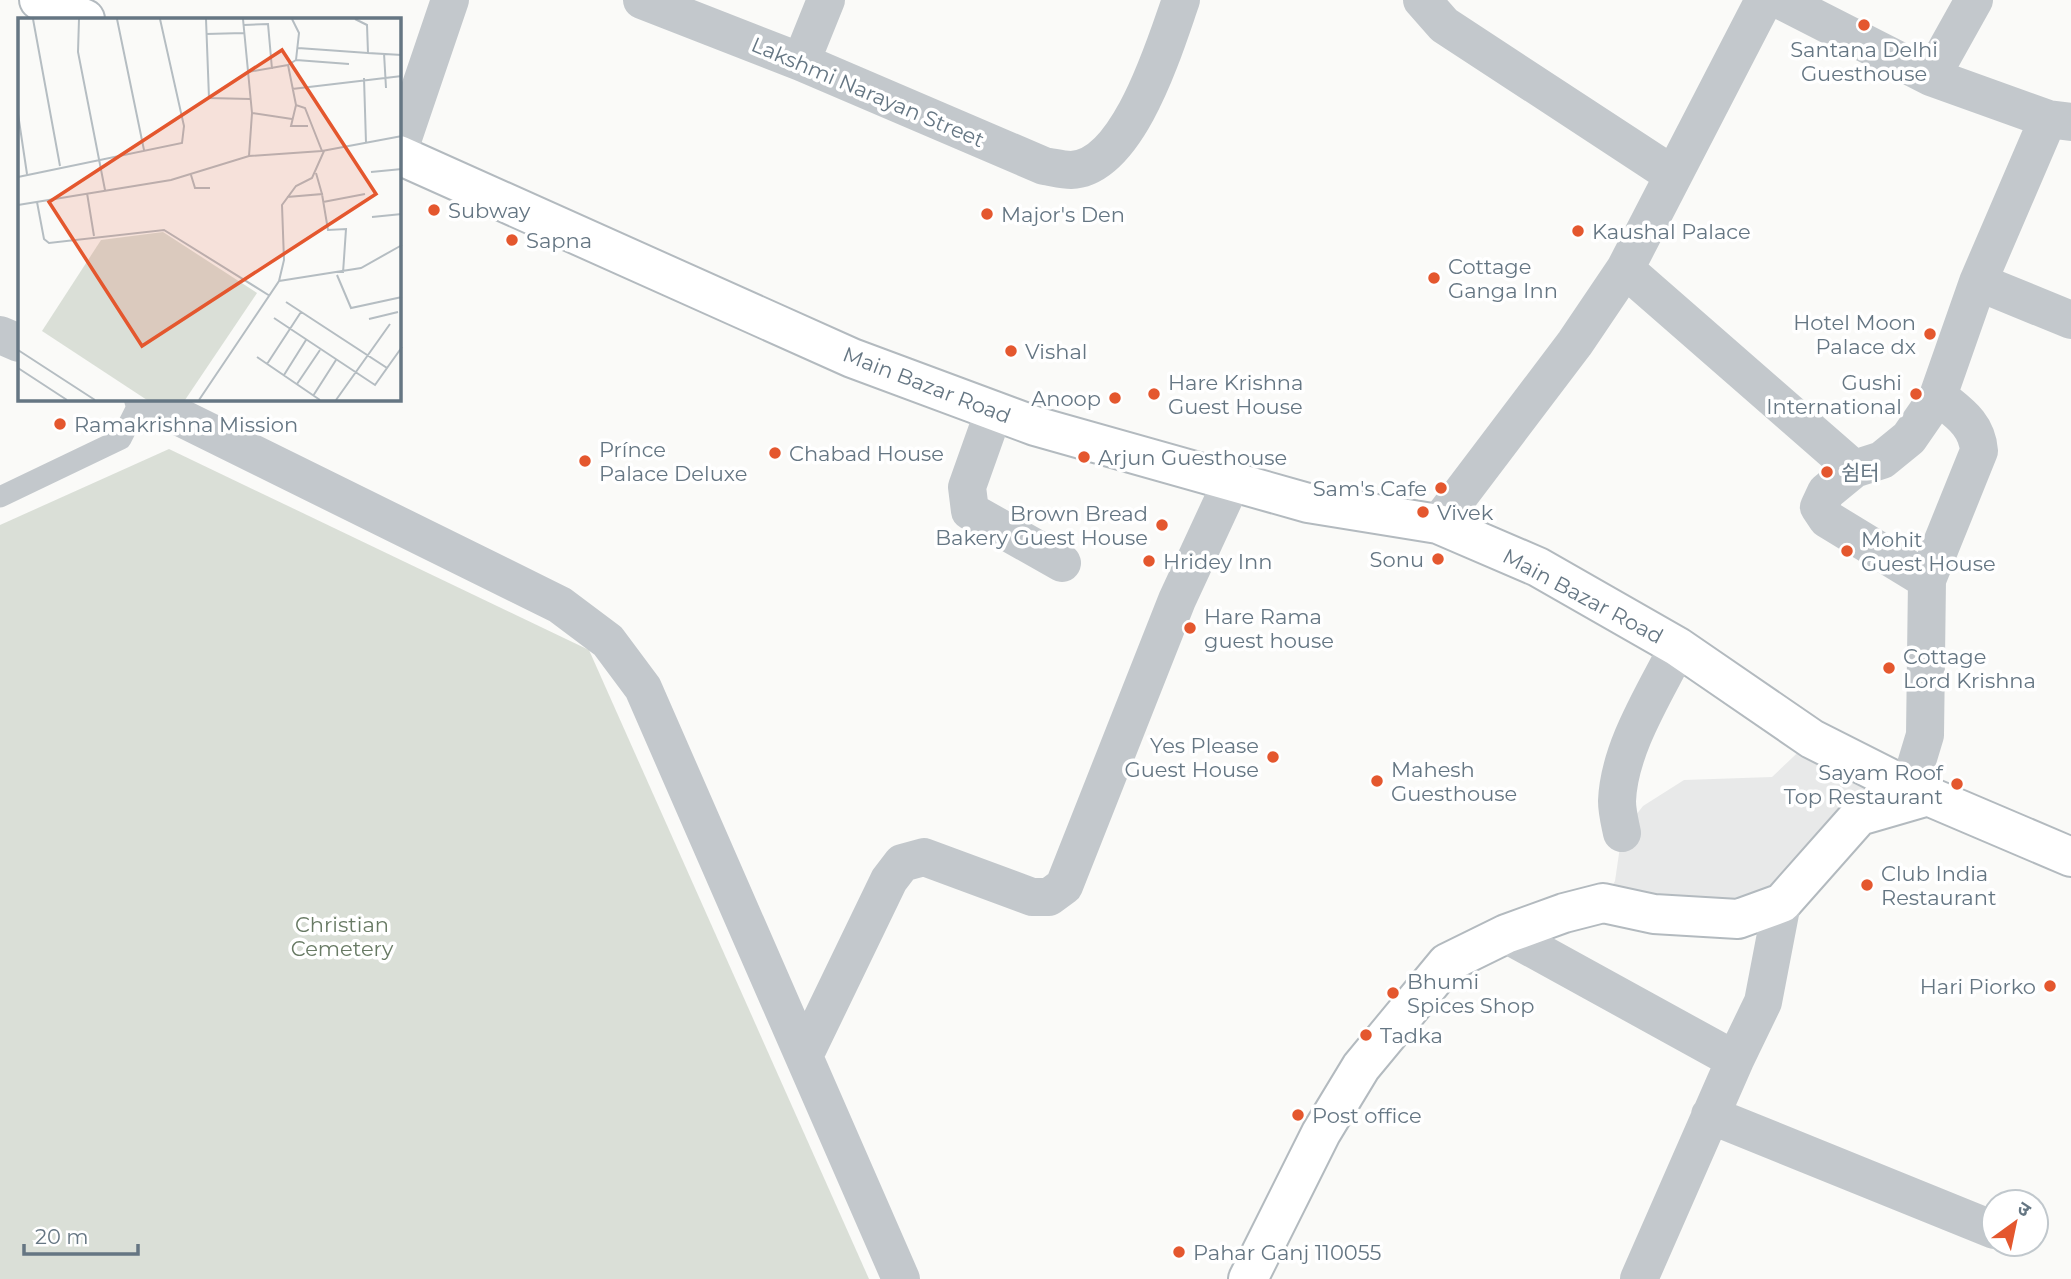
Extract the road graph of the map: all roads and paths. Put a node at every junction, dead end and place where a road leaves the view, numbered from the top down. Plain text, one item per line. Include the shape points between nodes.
1 (39, 0) edge
2 (450, 0) edge
3 (642, 0) edge
4 (826, 0) edge
5 (1181, 0) edge
6 (1422, 0) edge
7 (1764, 0) edge
8 (1780, 0) edge
9 (1974, 0) edge
10 (83, 18) edge
11 (801, 62) junction
12 (1931, 77) junction
13 (2060, 120) edge
14 (401, 146) edge
15 (401, 153) edge
16 (1673, 175) junction
17 (1625, 269) junction
18 (1978, 282) junction
19 (2071, 320) edge
20 (0, 334) edge
21 (18, 343) edge
22 (1938, 396) junction
23 (141, 401) edge
24 (146, 401) edge
25 (994, 411) junction
26 (1854, 469) junction
27 (1233, 479) junction
28 (0, 497) edge
29 (1438, 524) junction
30 (1062, 562) dead end
31 (1927, 580) junction
32 (1678, 647) junction
33 (1919, 792) junction
34 (1622, 833) dead end
35 (2071, 857) edge
36 (1783, 903) junction
37 (1506, 934) junction
38 (804, 1056) junction
39 (1735, 1060) junction
40 (1710, 1115) junction
41 (1980, 1224) edge
42 (901, 1279) edge
43 (1248, 1279) edge
44 (1639, 1279) edge

1 - 10 street
2 - 14 street
3 - 11 street, Lakshmi Narayan Street
4 - 11 street
5 - 11 street, Lakshmi Narayan Street via 1153,76 1123,134 1096,161 1072,170 1044,166
6 - 16 street via 1444,25
7 - 16 street
8 - 12 street
9 - 12 street
12 - 13 street
13 - 18 street
15 - 25 street, Main Bazar Road via 852,358
16 - 17 street
17 - 26 street
17 - 29 street
18 - 19 street
18 - 22 street
20 - 21 street
22 - 26 street via 1909,438 1882,460
22 - 31 street via 1968,421 1978,435 1979,451
23 - 28 lane via 121,439
24 - 38 street via 560,605 608,642 643,688
25 - 27 street, Main Bazar Road
25 - 30 street via 967,487 970,511
26 - 31 street via 1826,492 1819,507 1827,519
27 - 29 street, Main Bazar Road via 1308,503
27 - 38 street via 1177,600 1064,886 1049,897 1032,897 924,857 902,863 889,880
29 - 32 street, Main Bazar Road via 1538,567
31 - 33 street via 1925,734
32 - 33 street, Main Bazar Road via 1812,739
32 - 34 street via 1622,769 1617,802
33 - 35 street, Main Bazar Road
33 - 36 street via 1859,816
36 - 37 street via 1738,919 1654,914 1603,903
36 - 39 street via 1763,1002
37 - 39 street
37 - 43 street via 1447,963 1362,1067 1321,1133
38 - 42 street
39 - 40 street
40 - 41 street
40 - 44 street

